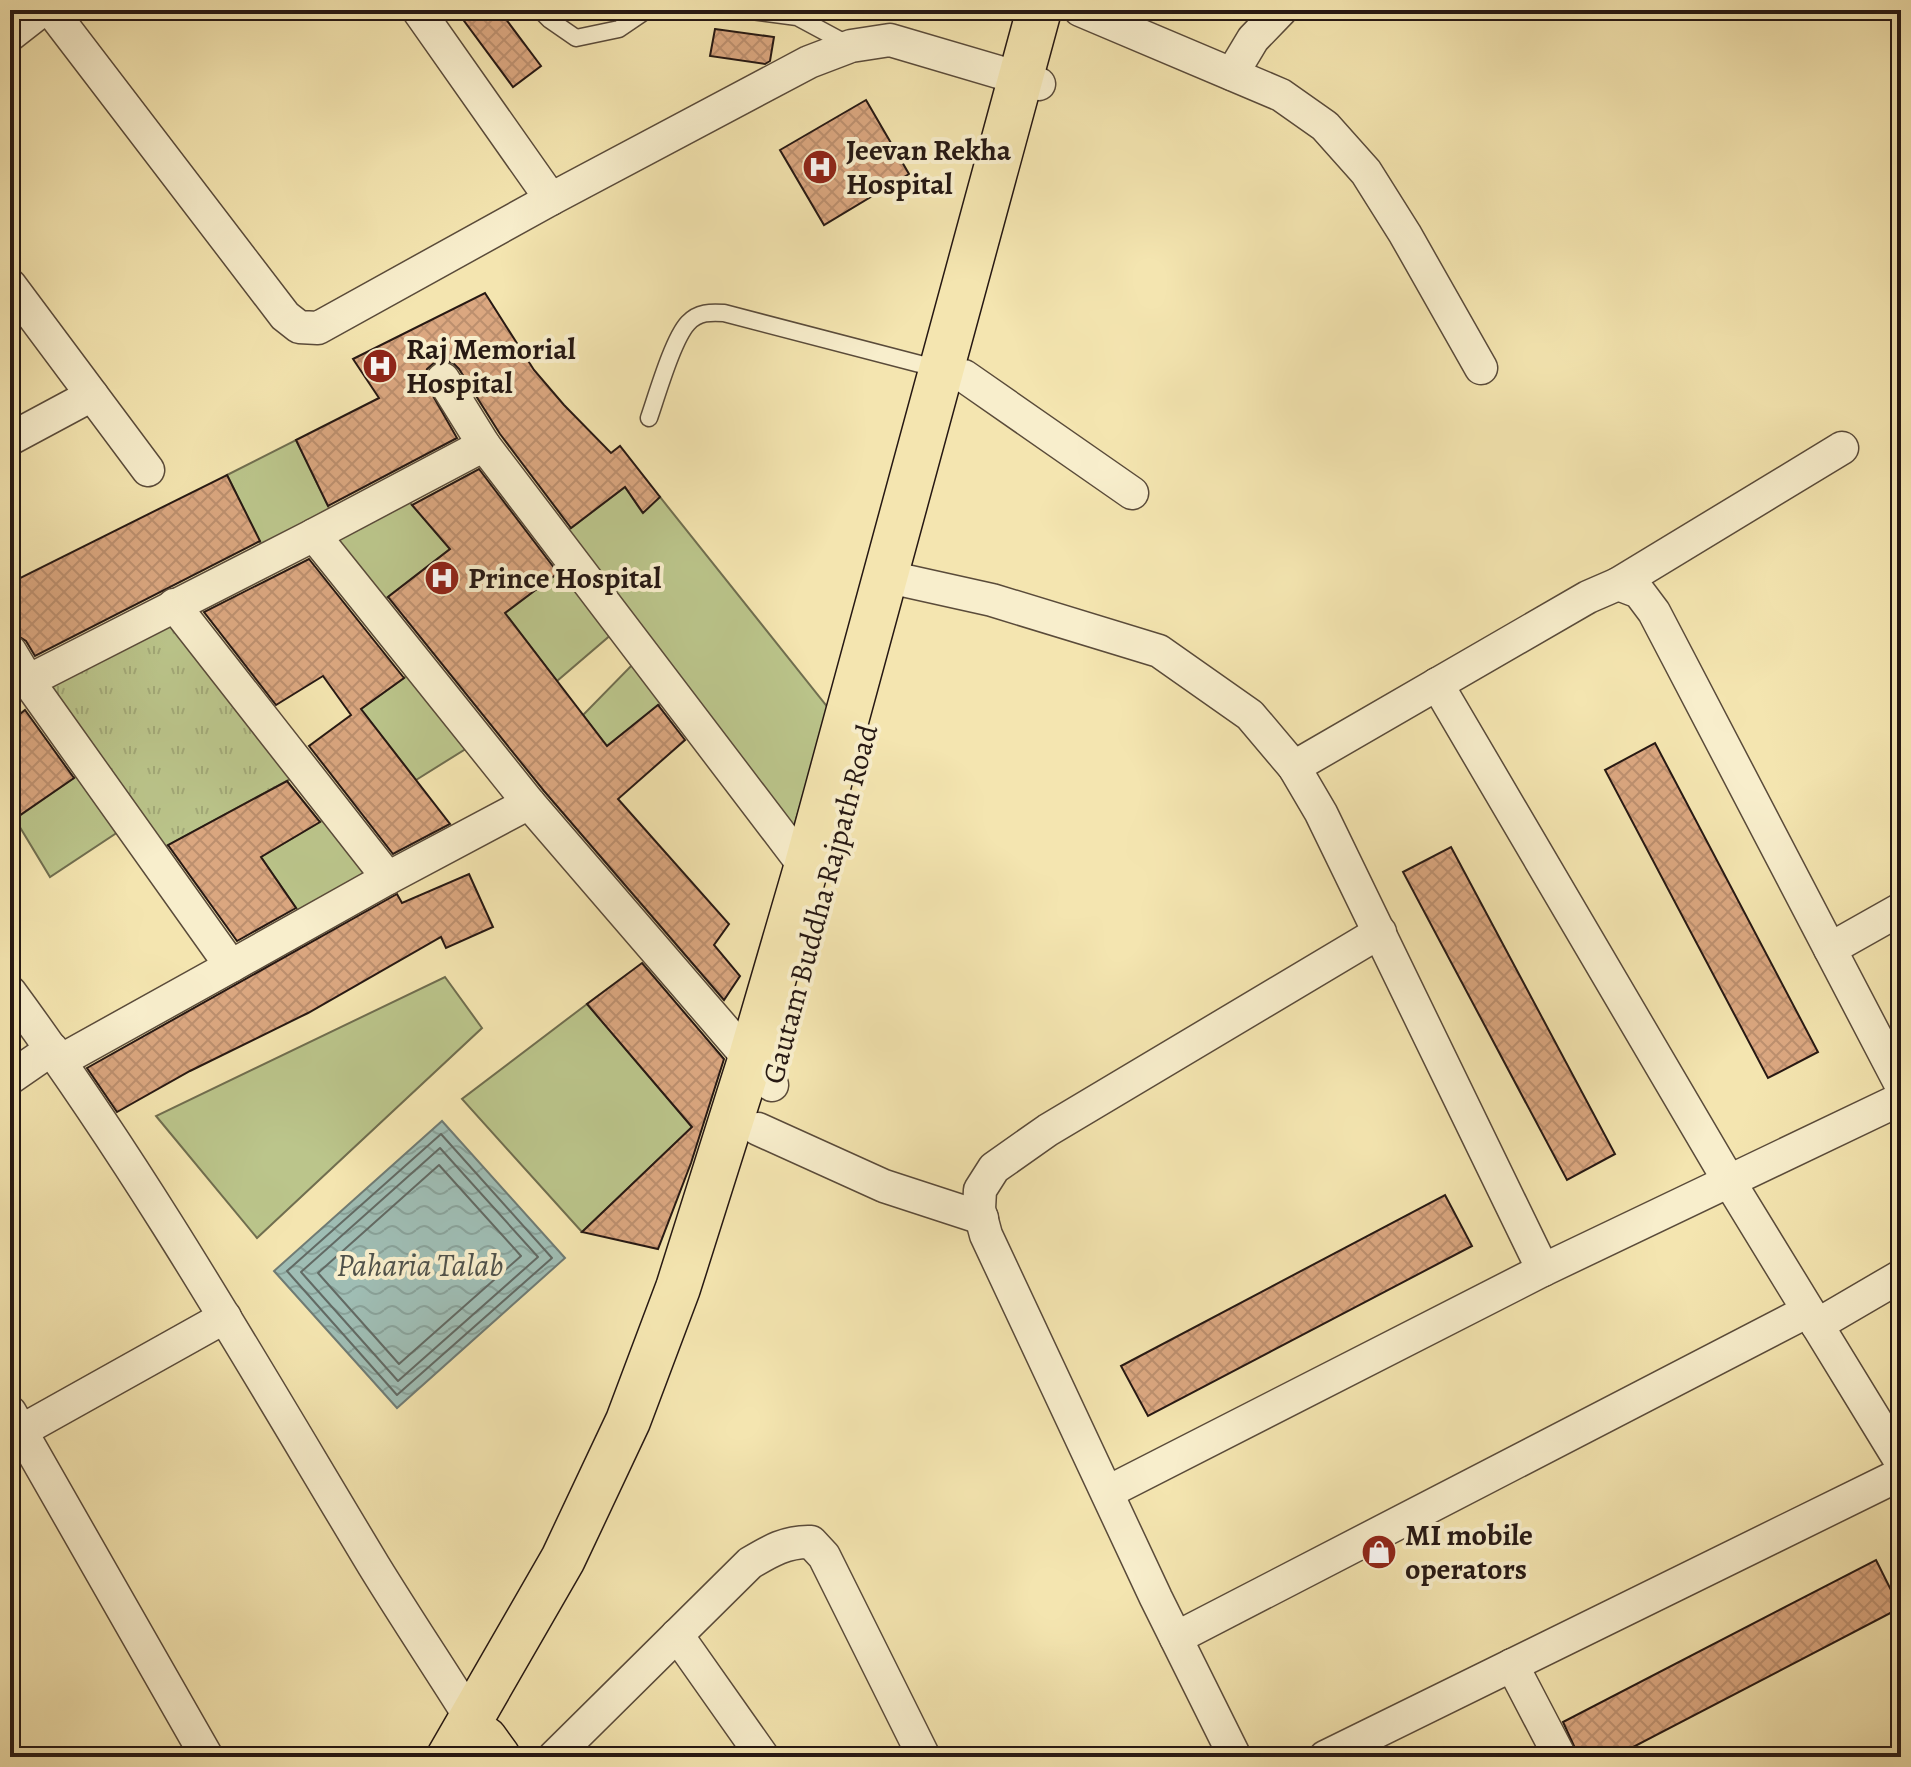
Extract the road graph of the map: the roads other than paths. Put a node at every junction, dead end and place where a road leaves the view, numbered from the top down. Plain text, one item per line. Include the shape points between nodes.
1 (42, 10) edge
2 (51, 10) edge
3 (418, 10) edge
4 (540, 10) edge
5 (647, 10) edge
6 (744, 10) edge
7 (1039, 10) edge
8 (1061, 10) edge
9 (1080, 10) edge
10 (1281, 10) edge
11 (10, 35) edge
12 (851, 46) junction
13 (1232, 74) junction
14 (1030, 81) junction
15 (551, 199) junction
16 (10, 285) edge
17 (1481, 368) dead end
18 (952, 372) junction
19 (443, 379) dead end
20 (92, 395) junction
21 (649, 418) dead end
22 (10, 439) edge
23 (484, 445) junction
24 (1842, 448) dead end
25 (148, 470) dead end
26 (1132, 493) dead end
27 (314, 535) junction
28 (895, 579) junction
29 (1618, 584) junction
30 (174, 605) junction
31 (10, 651) edge
32 (28, 681) junction
33 (1437, 684) junction
34 (1294, 767) junction
35 (529, 803) junction
36 (806, 868) junction
37 (388, 878) junction
38 (1901, 909) edge
39 (1380, 932) junction
40 (1830, 949) junction
41 (231, 966) junction
42 (10, 992) edge
43 (56, 1055) junction
44 (761, 1072) junction
45 (10, 1078) edge
46 (1901, 1085) edge
47 (1901, 1099) edge
48 (758, 1129) junction
49 (1729, 1181) junction
50 (982, 1218) junction
51 (1543, 1270) junction
52 (1901, 1276) edge
53 (225, 1317) junction
54 (1813, 1318) junction
55 (16, 1421) edge
56 (1901, 1462) edge
57 (1901, 1474) edge
58 (1108, 1492) junction
59 (677, 1635) junction
60 (1176, 1638) junction
61 (1512, 1665) junction
62 (475, 1746) edge
63 (207, 1757) edge
64 (554, 1757) edge
65 (763, 1757) edge
66 (924, 1757) edge
67 (1235, 1757) edge
68 (1325, 1757) edge
69 (1560, 1757) edge

1 - 11 street
2 - 15 street via 285,316 299,327 318,328
3 - 15 street
4 - 5 lane via 576,38 619,29
6 - 12 lane via 797,17
7 - 14 highway
8 - 14 highway, Gautam Buddha Rajpath Road
9 - 13 street
10 - 13 street via 1253,39
12 - 14 street via 890,40
12 - 15 street via 809,62
13 - 17 street via 1281,95 1325,126 1366,172
14 - 18 highway, Gautam Buddha Rajpath Road
16 - 20 street
18 - 21 lane via 706,312 688,322
18 - 26 street
18 - 28 highway, Gautam Buddha Rajpath Road
19 - 23 street
20 - 22 street
20 - 25 street
23 - 27 street
23 - 36 street
24 - 29 street
27 - 30 street
27 - 35 street
28 - 34 street via 992,600 1159,651 1250,715
28 - 36 highway
28 - 44 highway, Gautam Buddha Rajpath Road
29 - 33 street
29 - 40 street via 1639,592 1654,612
30 - 32 street
30 - 37 street
31 - 32 street
32 - 41 street
33 - 34 street
33 - 49 street
34 - 39 street
35 - 37 street
35 - 44 street
36 - 44 highway
37 - 41 street
38 - 40 street
39 - 50 street via 1048,1130 994,1168 980,1190
39 - 51 street
40 - 46 street
41 - 43 street
42 - 43 street
43 - 45 street
43 - 53 street
44 - 48 highway, Gautam Buddha Rajpath Road
44 - 62 highway via 628,1421
47 - 49 street
48 - 50 street via 884,1186
48 - 62 highway, Gautam Buddha Rajpath Road via 729,1222 626,1481 535,1657
49 - 51 street
49 - 54 street
50 - 58 street
51 - 58 street
52 - 54 street
53 - 55 street
53 - 62 street
54 - 56 street
54 - 60 street
55 - 63 street
57 - 61 street
58 - 60 street
59 - 64 street
59 - 65 street
59 - 66 street via 750,1563 794,1542 811,1542 835,1573
60 - 67 street
61 - 68 street
61 - 69 street

